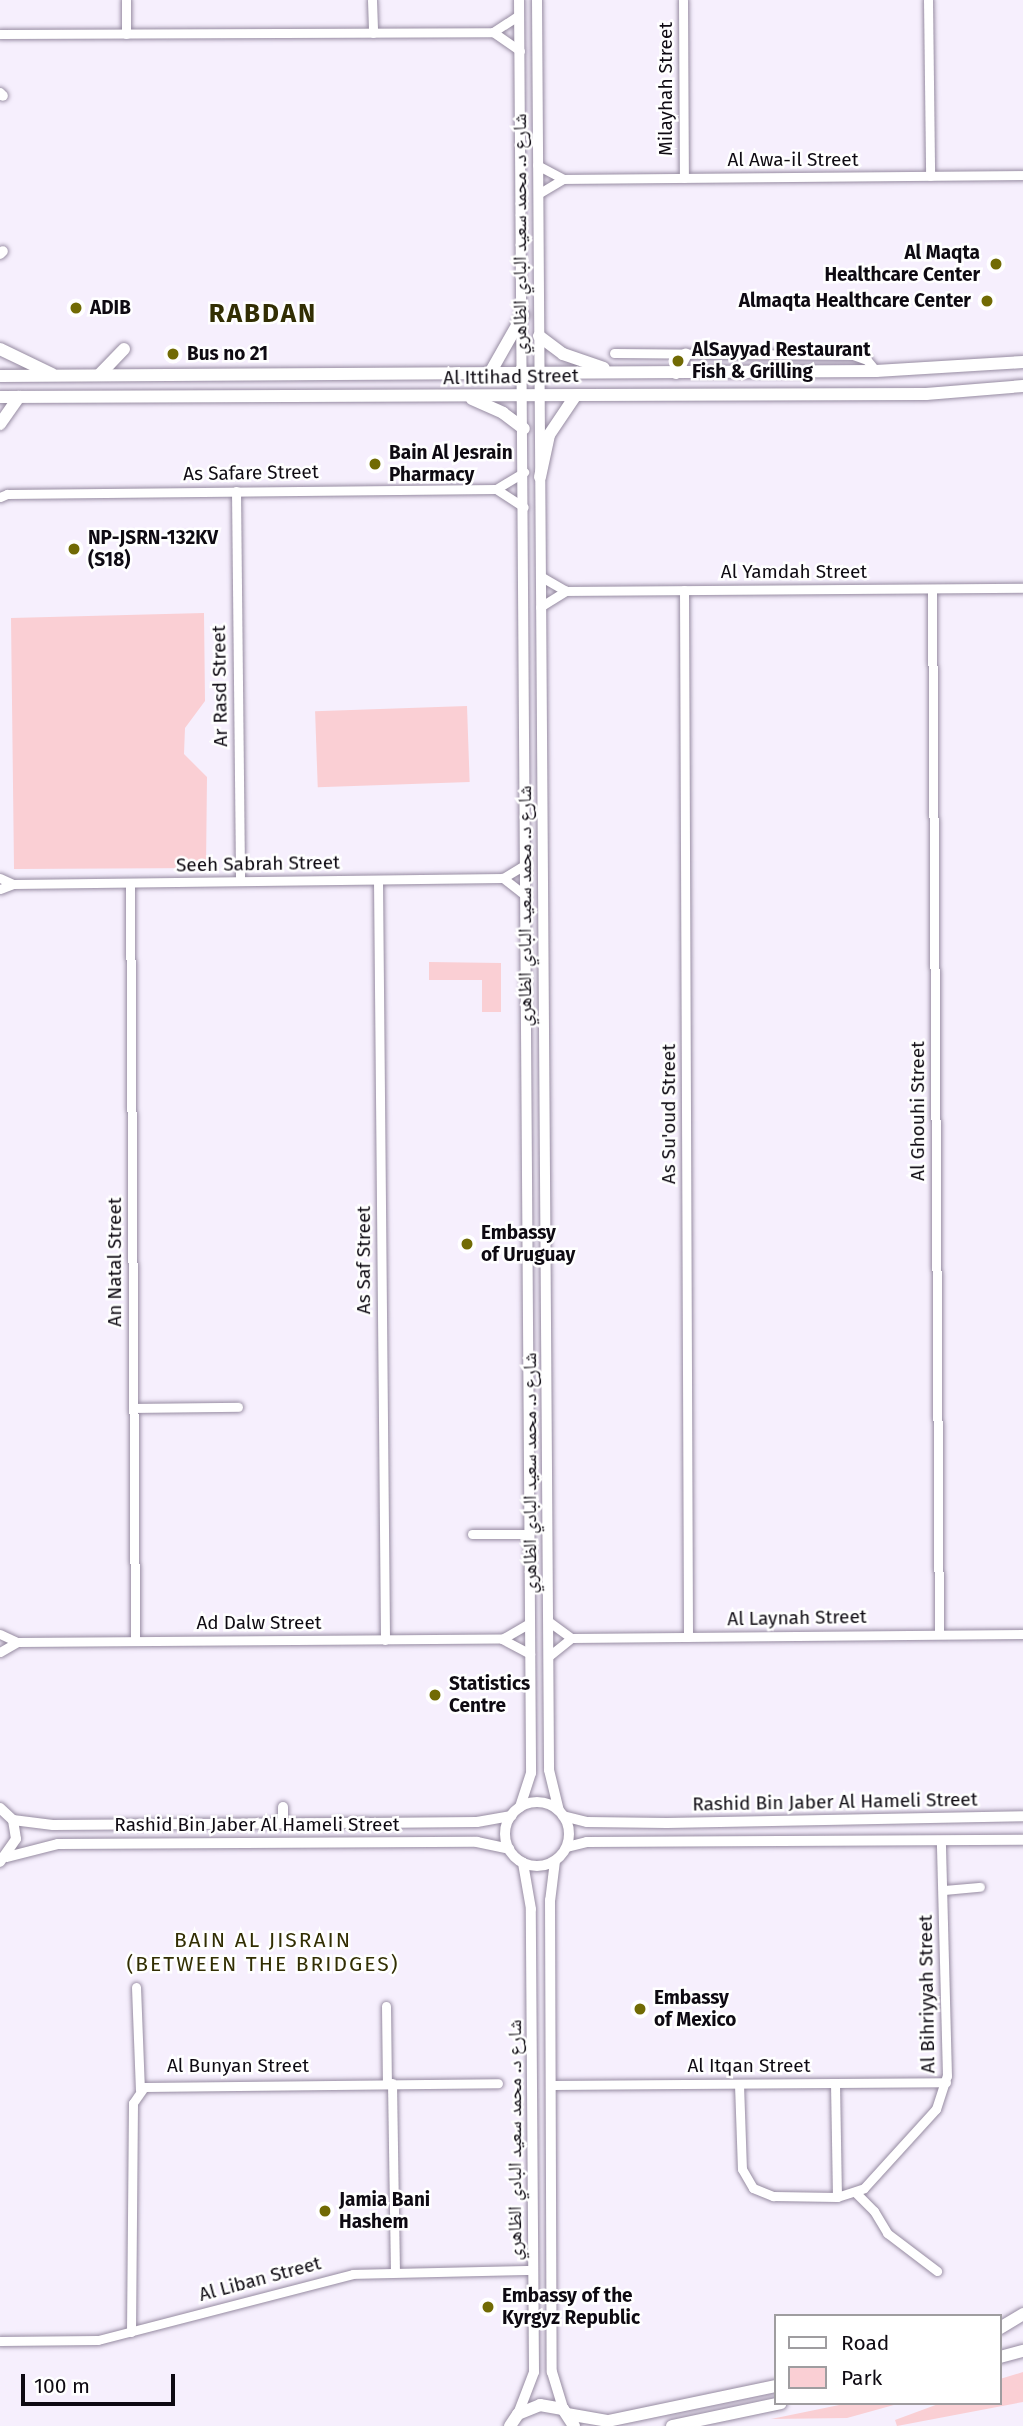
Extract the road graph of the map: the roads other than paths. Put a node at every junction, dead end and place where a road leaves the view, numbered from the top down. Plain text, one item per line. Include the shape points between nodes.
1 (126, 0) edge
2 (372, 0) edge
3 (519, 0) edge
4 (537, 0) edge
5 (683, 0) edge
6 (928, 0) edge
7 (519, 15) junction
8 (493, 32) junction
9 (373, 33) junction
10 (126, 34) junction
11 (1, 35) edge
12 (520, 51) junction
13 (537, 165) junction
14 (1023, 175) edge
15 (930, 176) junction
16 (684, 178) junction
17 (563, 179) junction
18 (538, 194) junction
19 (523, 315) junction
20 (539, 336) junction
21 (0, 349) edge
22 (124, 349) dead end
23 (614, 353) dead end
24 (686, 354) junction
25 (1023, 362) edge
26 (876, 371) junction
27 (490, 373) junction
28 (524, 373) junction
29 (539, 373) junction
30 (621, 373) junction
31 (676, 373) junction
32 (100, 375) junction
33 (0, 376) edge
34 (55, 376) junction
35 (1023, 386) edge
36 (539, 395) junction
37 (576, 395) junction
38 (524, 396) junction
39 (0, 397) edge
40 (19, 397) junction
41 (465, 397) junction
42 (0, 424) edge
43 (524, 429) junction
44 (524, 472) junction
45 (540, 477) junction
46 (496, 489) junction
47 (236, 491) junction
48 (2, 494) edge
49 (524, 507) junction
50 (540, 576) junction
51 (1023, 588) edge
52 (932, 589) junction
53 (684, 590) junction
54 (566, 591) junction
55 (540, 607) junction
56 (525, 648) junction
57 (540, 649) junction
58 (526, 864) junction
59 (0, 878) edge
60 (503, 878) junction
61 (378, 880) junction
62 (240, 881) junction
63 (130, 883) junction
64 (13, 884) junction
65 (0, 889) edge
66 (526, 896) junction
67 (238, 1407) dead end
68 (134, 1408) junction
69 (529, 1504) junction
70 (547, 1505) junction
71 (472, 1534) dead end
72 (529, 1534) junction
73 (548, 1622) junction
74 (530, 1623) junction
75 (0, 1634) edge
76 (939, 1634) junction
77 (1023, 1634) edge
78 (688, 1637) junction
79 (502, 1639) junction
80 (571, 1639) junction
81 (385, 1640) junction
82 (135, 1641) junction
83 (17, 1642) junction
84 (0, 1652) edge
85 (530, 1654) junction
86 (549, 1656) junction
87 (1, 1806) edge
88 (283, 1807) dead end
89 (520, 1807) junction
90 (561, 1814) junction
91 (511, 1816) junction
92 (1023, 1816) edge
93 (13, 1820) junction
94 (283, 1823) junction
95 (1023, 1840) edge
96 (942, 1841) junction
97 (566, 1847) junction
98 (509, 1849) junction
99 (4, 1860) edge
100 (555, 1861) junction
101 (523, 1863) junction
102 (980, 1887) dead end
103 (943, 1890) junction
104 (136, 1987) dead end
105 (386, 2006) dead end
106 (498, 2082) dead end
107 (946, 2082) junction
108 (390, 2083) junction
109 (835, 2083) junction
110 (739, 2084) junction
111 (552, 2085) junction
112 (140, 2090) junction
113 (855, 2192) junction
114 (837, 2197) junction
115 (533, 2270) junction
116 (937, 2271) dead end
117 (395, 2272) junction
118 (1023, 2314) edge
119 (1002, 2327) edge
120 (131, 2332) junction
121 (0, 2341) edge
122 (1023, 2351) edge
123 (1002, 2356) edge
124 (774, 2386) edge
125 (774, 2404) edge
126 (565, 2412) junction
127 (512, 2423) edge
128 (574, 2426) edge
129 (672, 2426) edge

1 - 10 street
2 - 9 street
3 - 7 street, شارع د. محمد سعيد البادي الظاهري
4 - 13 street, شارع د. محمد سعيد البادي الظاهري
5 - 16 street, Milayhah Street
6 - 15 street
7 - 8 street
7 - 12 street, شارع د. محمد سعيد البادي الظاهري
8 - 9 street
8 - 12 street
9 - 10 street
10 - 11 street
12 - 19 street, شارع د. محمد سعيد البادي الظاهري
13 - 17 street, Al Awa-il Street
13 - 18 street, شارع د. محمد سعيد البادي الظاهري
14 - 15 street, Al Awa-il Street
15 - 16 street, Al Awa-il Street
16 - 17 street, Al Awa-il Street
17 - 18 street
18 - 20 street, شارع د. محمد سعيد البادي الظاهري
19 - 27 main road
19 - 28 street, شارع د. محمد سعيد البادي الظاهري
20 - 29 street, شارع د. محمد سعيد البادي الظاهري
20 - 30 main road via 571,358
21 - 34 main road
22 - 32 main road
23 - 24 street
24 - 26 street via 853,355 867,360
24 - 31 main road
25 - 26 main road, Al Ittihad Street
26 - 31 main road, Al Ittihad Street
27 - 28 main road, Al Ittihad Street
27 - 32 main road, Al Ittihad Street
28 - 29 main road, Al Ittihad Street
28 - 38 street, شارع د. محمد سعيد البادي الظاهري
29 - 30 main road, Al Ittihad Street
29 - 36 street, شارع د. محمد سعيد البادي الظاهري
30 - 31 main road, Al Ittihad Street
32 - 34 main road, Al Ittihad Street
33 - 34 main road, Al Ittihad Street
35 - 37 main road, Al Ittihad Street via 948,394
36 - 37 main road, Al Ittihad Street
36 - 38 main road, Al Ittihad Street
36 - 45 street, شارع د. محمد سعيد البادي الظاهري
37 - 45 main road via 549,435
38 - 41 main road, Al Ittihad Street
38 - 43 street, شارع د. محمد سعيد البادي الظاهري
39 - 40 main road, Al Ittihad Street
40 - 41 main road, Al Ittihad Street
40 - 42 main road
41 - 43 main road via 503,413
43 - 44 street, شارع د. محمد سعيد البادي الظاهري
44 - 46 street
44 - 49 street, شارع د. محمد سعيد البادي الظاهري
45 - 50 street, شارع د. محمد سعيد البادي الظاهري
46 - 47 street, As Safare Street
46 - 49 street
47 - 48 street, As Safare Street
47 - 62 street, Ar Rasd Street
49 - 56 street, شارع د. محمد سعيد البادي الظاهري
50 - 54 street
50 - 55 street, شارع د. محمد سعيد البادي الظاهري
51 - 52 street, Al Yamdah Street
52 - 53 street, Al Yamdah Street
52 - 76 street, Al Ghouhi Street
53 - 54 street, Al Yamdah Street
53 - 78 street, As Su'oud Street
54 - 55 street
55 - 57 street, شارع د. محمد سعيد البادي الظاهري
56 - 57 street
56 - 58 street, شارع د. محمد سعيد البادي الظاهري
57 - 70 street, شارع د. محمد سعيد البادي الظاهري
58 - 60 street
58 - 66 street, شارع د. محمد سعيد البادي الظاهري
59 - 64 street, Seeh Sabrah Street
60 - 61 street, Seeh Sabrah Street
60 - 66 street
61 - 62 street, Seeh Sabrah Street
61 - 81 street, As Saf Street
62 - 63 street, Seeh Sabrah Street
63 - 64 street, Seeh Sabrah Street
63 - 68 street, An Natal Street
64 - 65 street, Seeh Sabrah Street
66 - 69 street, شارع د. محمد سعيد البادي الظاهري
67 - 68 street
68 - 82 street, An Natal Street
69 - 70 street
69 - 72 street, شارع د. محمد سعيد البادي الظاهري
70 - 73 street, شارع د. محمد سعيد البادي الظاهري
71 - 72 street
72 - 74 street, شارع د. محمد سعيد البادي الظاهري
73 - 80 street
73 - 86 street, شارع د. محمد سعيد البادي الظاهري
74 - 79 street, Ad Dalw Street
74 - 85 street, شارع د. محمد سعيد البادي الظاهري
75 - 83 street, Ad Dalw Street
76 - 77 street, Al Laynah Street
76 - 78 street, Al Laynah Street
78 - 80 street, Al Laynah Street
79 - 81 street, Ad Dalw Street
79 - 85 street, Ad Dalw Street
80 - 86 street
81 - 82 street, Ad Dalw Street
82 - 83 street, Ad Dalw Street
83 - 84 street, Ad Dalw Street
85 - 89 street, شارع د. محمد سعيد البادي الظاهري via 531,1773
86 - 90 street, شارع د. محمد سعيد البادي الظاهري via 550,1770
87 - 93 street
88 - 94 street
89 - 90 street via 543,1803
89 - 91 street
90 - 92 street, Rashid Bin Jaber Al Hameli Street via 587,1822
90 - 97 street via 569,1837
91 - 94 street, Rashid Bin Jaber Al Hameli Street via 477,1822
91 - 98 street via 506,1832
93 - 94 street, Rashid Bin Jaber Al Hameli Street via 53,1825
93 - 99 street via 16,1839
95 - 96 street, Rashid Bin Jaber Al Hameli Street
96 - 97 street, Rashid Bin Jaber Al Hameli Street via 587,1842
96 - 103 street, Al Bihriyyah Street
97 - 100 street
98 - 99 street, Rashid Bin Jaber Al Hameli Street via 477,1842 58,1844
98 - 101 street
100 - 101 street via 540,1866
100 - 111 street, شارع د. محمد سعيد البادي الظاهري via 550,1899
101 - 115 street, شارع د. محمد سعيد البادي الظاهري via 531,1909
102 - 103 street
103 - 107 street, Al Bihriyyah Street
104 - 112 street
105 - 108 street
106 - 108 street, Al Bunyan Street
107 - 109 street, Al Itqan Street
107 - 113 street, Al Bihriyyah Street via 936,2109 879,2176
108 - 112 street, Al Bunyan Street via 153,2085
108 - 117 street
109 - 110 street, Al Itqan Street
109 - 114 street
110 - 111 street, Al Itqan Street
110 - 114 street, Al Bihriyyah Street via 742,2169 748,2182 773,2196
111 - 126 street, شارع د. محمد سعيد البادي الظاهري via 552,2372
112 - 120 street via 133,2103
113 - 114 street, Al Bihriyyah Street
113 - 116 street via 887,2233
115 - 117 street, Al Liban Street
115 - 127 street, شارع د. محمد سعيد البادي الظاهري via 534,2372
117 - 120 street, Al Liban Street via 323,2279
118 - 119 main road
120 - 121 street, Al Liban Street via 81,2342
122 - 123 main road
124 - 126 main road via 608,2421
125 - 129 main road
126 - 127 main road via 540,2405
126 - 128 main road

